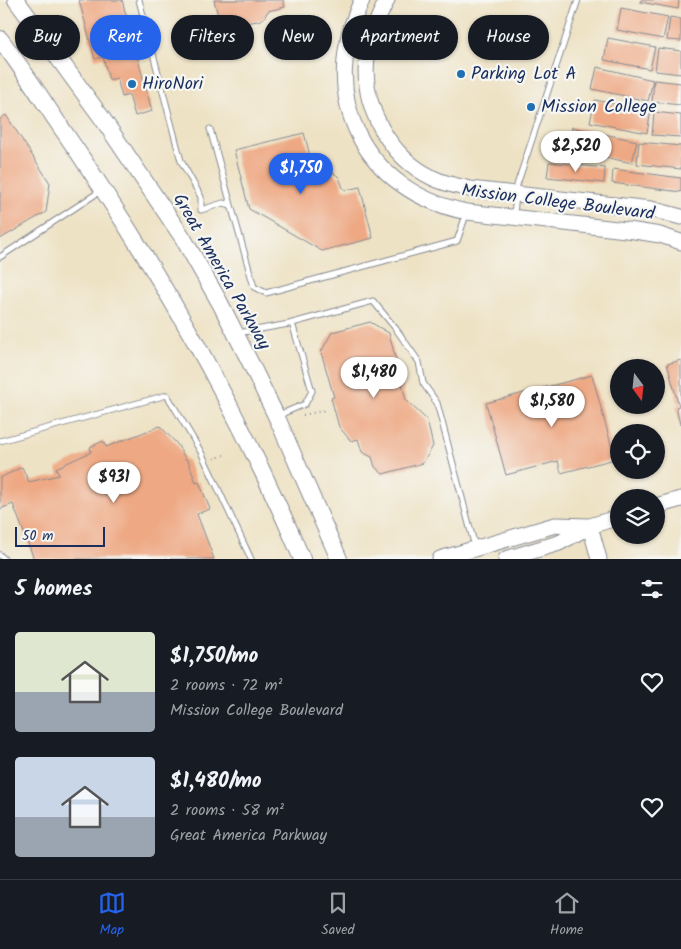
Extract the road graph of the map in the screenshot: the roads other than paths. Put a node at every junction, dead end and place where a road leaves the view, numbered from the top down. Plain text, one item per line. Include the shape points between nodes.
1 (16, 0) edge
2 (139, 0) edge
3 (362, 0) edge
4 (387, 0) edge
5 (578, 0) edge
6 (2, 44) edge
7 (210, 129) dead end
8 (104, 189) junction
9 (516, 195) junction
10 (231, 205) junction
11 (467, 212) junction
12 (514, 217) junction
13 (681, 217) edge
14 (681, 242) edge
15 (0, 257) edge
16 (292, 323) junction
17 (235, 334) junction
18 (276, 417) junction
19 (0, 441) edge
20 (681, 499) edge
21 (665, 503) edge
22 (610, 520) edge
23 (590, 526) junction
24 (475, 547) junction
25 (0, 556) edge
26 (4, 559) edge
27 (251, 559) edge
28 (302, 559) edge
29 (339, 559) edge
30 (440, 559) edge
31 (506, 559) edge
32 (599, 559) edge

1 - 17 main road, Great America Parkway via 102,118 183,238
2 - 10 lane via 181,161 201,198 201,210 223,203
3 - 11 street, Mission College Boulevard via 348,32 344,52 346,103 353,124 372,157 400,185 438,205
4 - 9 street, Mission College Boulevard via 366,58 369,97 383,132 395,149 432,178 450,185
5 - 9 lane
6 - 8 main road
7 - 10 lane
8 - 15 lane
8 - 28 main road via 184,320 264,474
9 - 12 lane
9 - 13 street, Mission College Boulevard via 650,209
10 - 11 lane via 254,287 266,293 457,241
11 - 12 street, Mission College Boulevard
12 - 14 street, Mission College Boulevard via 635,231
16 - 17 lane
16 - 18 lane via 312,391 305,404
16 - 24 lane via 373,301 396,329 419,362 422,383 437,404
17 - 18 main road, Great America Parkway
18 - 29 main road, Great America Parkway
19 - 27 lane via 167,395 206,463
20 - 21 street
22 - 23 street
23 - 24 street via 554,525
23 - 31 street via 559,544
23 - 32 street
24 - 30 street
25 - 26 lane

